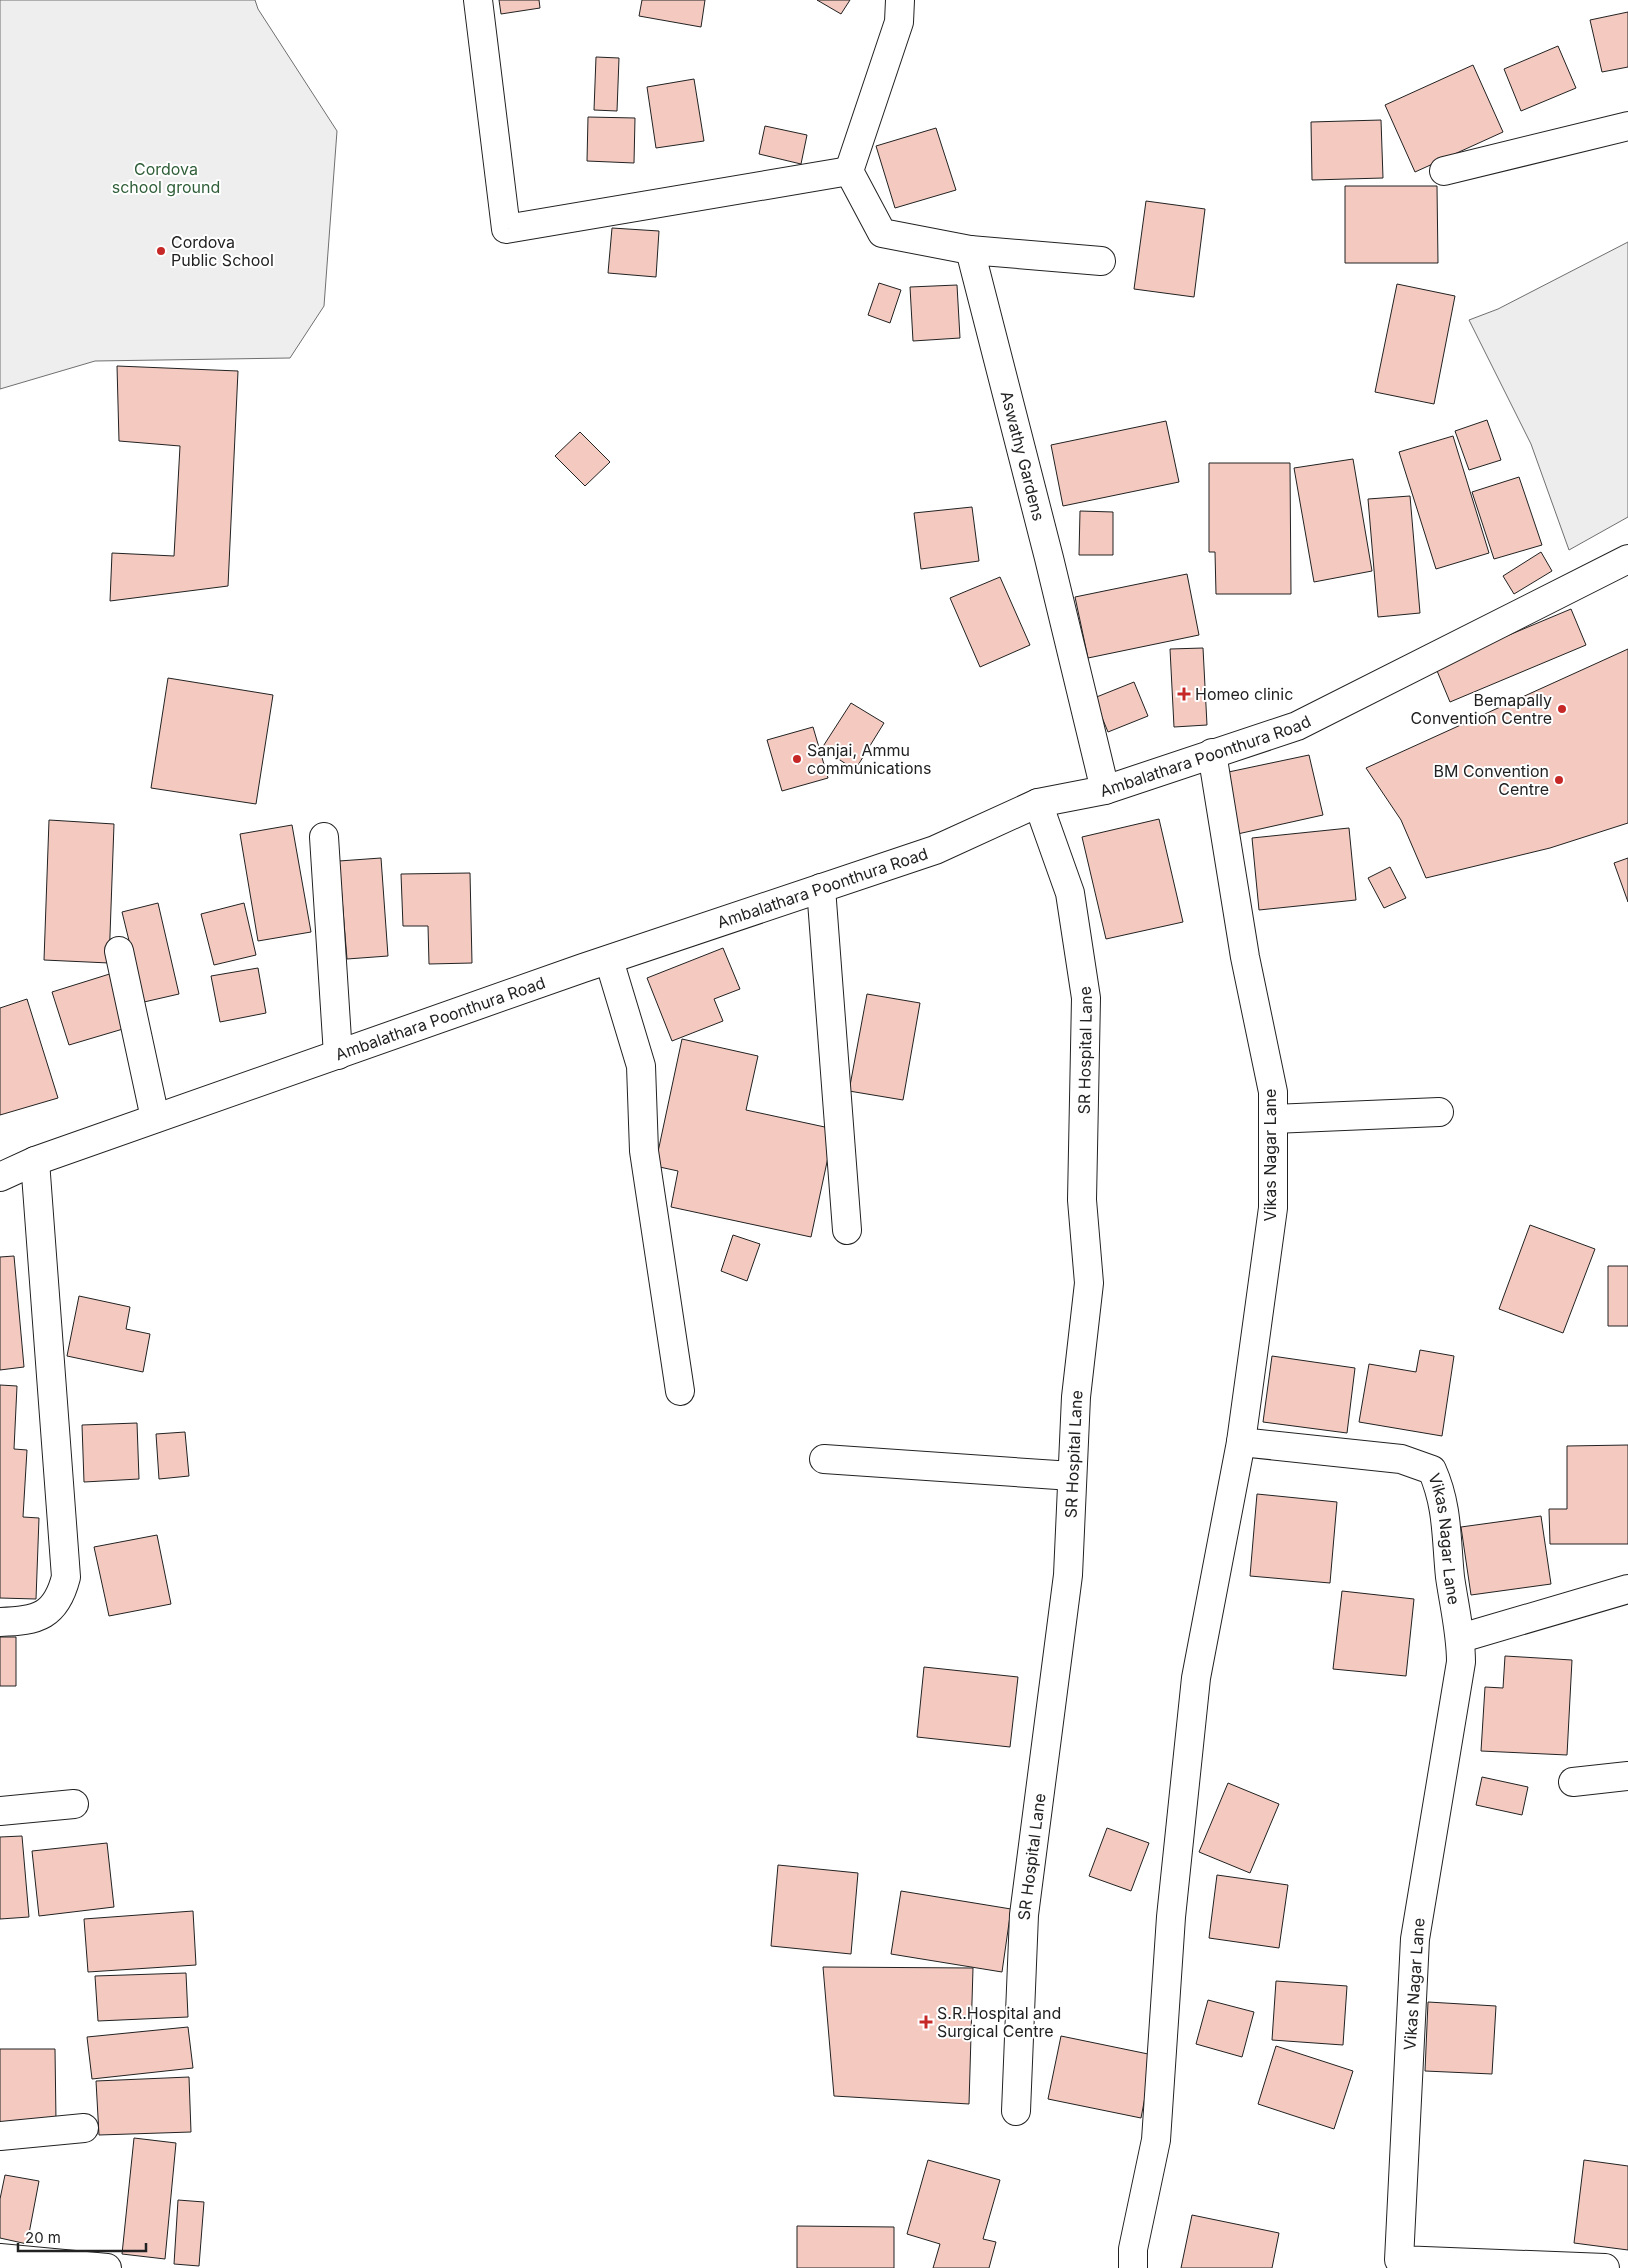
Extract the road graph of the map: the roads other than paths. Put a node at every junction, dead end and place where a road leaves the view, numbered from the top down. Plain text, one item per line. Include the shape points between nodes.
1 (478, 0) edge
2 (900, 0) edge
3 (1628, 126) edge
4 (849, 171) junction
5 (1444, 171) dead end
6 (970, 250) junction
7 (1101, 261) dead end
8 (1628, 559) edge
9 (1212, 753) junction
10 (1105, 790) junction
11 (1038, 803) junction
12 (324, 837) dead end
13 (821, 888) junction
14 (119, 951) dead end
15 (608, 960) junction
16 (338, 1054) junction
17 (1439, 1112) dead end
18 (155, 1118) junction
19 (1273, 1120) junction
20 (35, 1160) junction
21 (0, 1177) edge
22 (847, 1230) dead end
23 (680, 1391) dead end
24 (1241, 1442) junction
25 (824, 1459) dead end
26 (1072, 1476) junction
27 (1628, 1589) edge
28 (0, 1622) edge
29 (1461, 1638) junction
30 (1628, 1776) edge
31 (1573, 1782) dead end
32 (74, 1804) dead end
33 (0, 1811) edge
34 (1016, 2111) dead end
35 (84, 2128) dead end
36 (0, 2136) edge
37 (0, 2258) edge
38 (1398, 2264) edge
39 (108, 2268) edge
40 (1134, 2268) edge
41 (1605, 2268) edge

1 - 4 street via 506,228
2 - 4 street via 899,22
3 - 5 street
4 - 6 street via 882,233
6 - 7 street
6 - 10 street, Aswathy Gardens
8 - 9 street, Ambalathara Poonthura Road via 1297,726
9 - 10 street, Ambalathara Poonthura Road
9 - 19 street, Vikas Nagar Lane via 1245,958 1273,1092
10 - 11 street, Ambalathara Poonthura Road
11 - 13 street, Ambalathara Poonthura Road via 935,850
11 - 26 street, SR Hospital Lane via 1070,893 1086,998 1082,1200 1089,1283 1076,1397
12 - 16 street
13 - 15 street, Ambalathara Poonthura Road
13 - 22 street
14 - 18 street
15 - 16 street, Ambalathara Poonthura Road
15 - 23 street via 641,1066 644,1151
16 - 18 street, Ambalathara Poonthura Road
17 - 19 street
18 - 20 street, Ambalathara Poonthura Road
19 - 24 street, Vikas Nagar Lane via 1273,1208
20 - 21 street, Ambalathara Poonthura Road
20 - 28 street via 66,1577 61,1597 44,1613 27,1621
24 - 29 street, Vikas Nagar Lane via 1401,1459 1432,1470 1444,1508 1450,1576
24 - 40 street via 1196,1678 1171,1917 1156,2140 1133,2249
25 - 26 street
26 - 34 street, SR Hospital Lane via 1068,1575 1024,1915
27 - 29 street
29 - 38 street, Vikas Nagar Lane via 1461,1662 1415,1939
30 - 31 street
32 - 33 street
35 - 36 street
37 - 39 street
38 - 41 street, Vikas Nagar Lane

